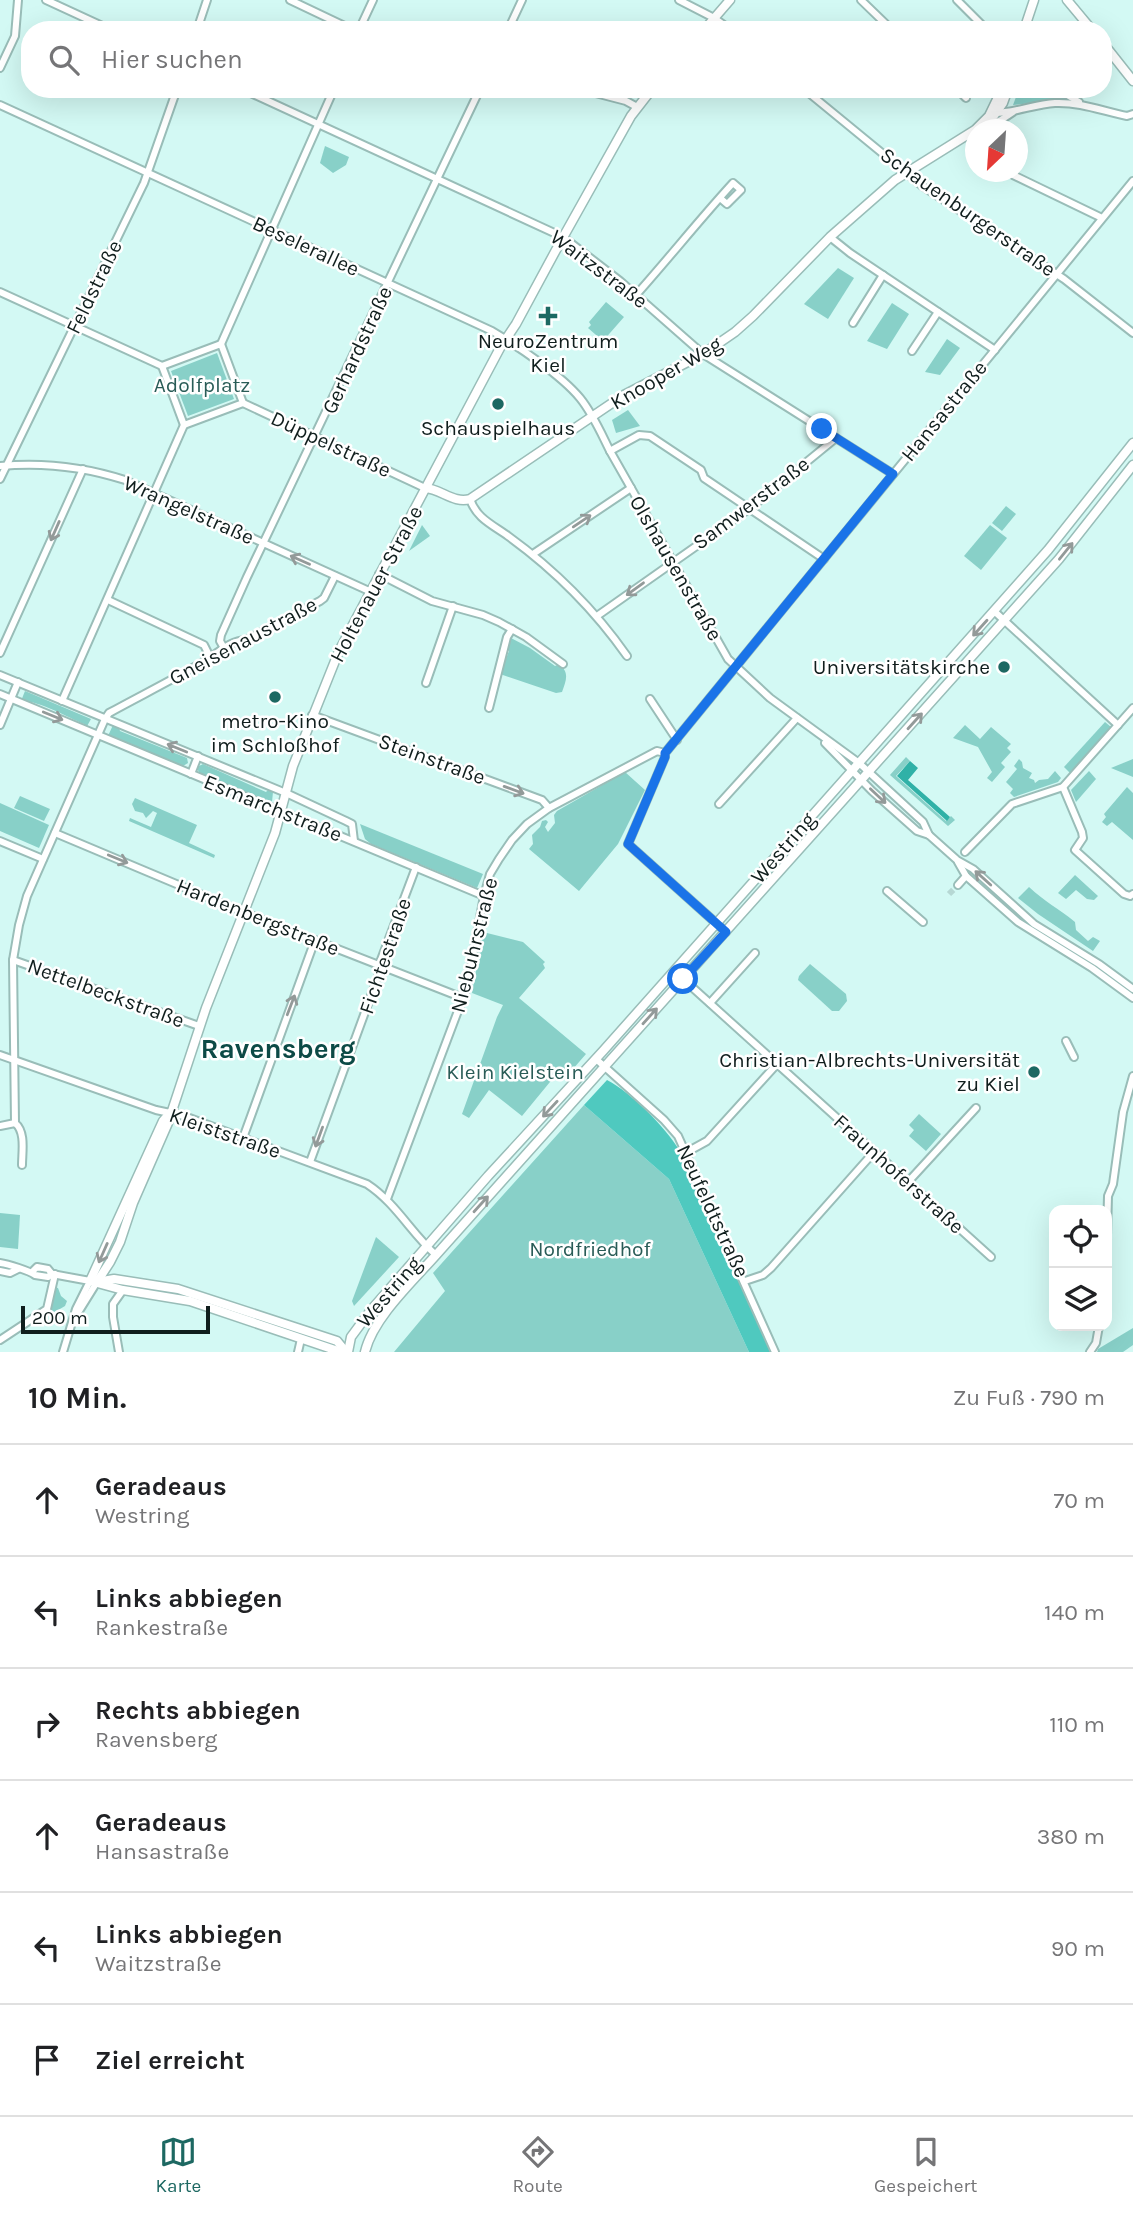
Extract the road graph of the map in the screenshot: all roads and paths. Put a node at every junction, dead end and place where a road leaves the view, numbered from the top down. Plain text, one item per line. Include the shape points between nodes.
1 (18, 0) edge
2 (46, 0) edge
3 (207, 0) edge
4 (290, 0) edge
5 (373, 0) edge
6 (522, 0) edge
7 (679, 0) edge
8 (730, 0) edge
9 (861, 0) edge
10 (957, 0) edge
11 (1034, 0) edge
12 (1040, 0) edge
13 (1068, 0) edge
14 (714, 18) junction
15 (92, 21) edge
16 (200, 21) edge
17 (334, 21) edge
18 (363, 21) edge
19 (512, 21) edge
20 (712, 21) edge
21 (718, 21) edge
22 (883, 21) edge
23 (978, 21) edge
24 (1027, 21) edge
25 (1033, 21) edge
26 (1085, 21) edge
27 (1112, 54) edge
28 (0, 68) edge
29 (1133, 81) edge
30 (174, 98) edge
31 (261, 98) edge
32 (330, 98) edge
33 (476, 98) edge
34 (614, 98) edge
35 (644, 98) edge
36 (815, 98) edge
37 (999, 98) edge
38 (1003, 98) edge
39 (1072, 98) edge
40 (1080, 103) junction
41 (0, 105) edge
42 (637, 107) junction
43 (1019, 110) junction
44 (994, 113) junction
45 (1133, 114) edge
46 (989, 119) edge
47 (1003, 119) edge
48 (318, 125) junction
49 (965, 140) edge
50 (148, 171) junction
51 (907, 174) junction
52 (437, 179) junction
53 (1133, 181) edge
54 (1027, 182) edge
55 (720, 198) dead end
56 (1102, 218) junction
57 (273, 230) junction
58 (563, 237) junction
59 (830, 237) junction
60 (883, 275) junction
61 (1056, 275) junction
62 (388, 284) junction
63 (0, 292) edge
64 (636, 295) junction
65 (938, 312) junction
66 (853, 323) dead end
67 (74, 327) junction
68 (1133, 333) edge
69 (506, 339) junction
70 (221, 344) junction
71 (995, 350) junction
72 (912, 351) dead end
73 (703, 354) junction
74 (162, 366) junction
75 (243, 403) junction
76 (592, 416) junction
77 (184, 425) junction
78 (316, 437) junction
79 (836, 438) junction
80 (1133, 443) edge
81 (610, 451) junction
82 (1133, 465) edge
83 (4, 466) edge
84 (83, 469) junction
85 (893, 474) junction
86 (0, 480) edge
87 (427, 486) junction
88 (631, 488) junction
89 (155, 494) junction
90 (464, 500) junction
91 (749, 509) junction
92 (264, 544) junction
93 (533, 554) junction
94 (824, 559) junction
95 (672, 563) junction
96 (379, 574) junction
97 (335, 576) junction
98 (369, 592) junction
99 (108, 600) junction
100 (453, 606) junction
101 (994, 611) junction
102 (597, 616) junction
103 (1004, 621) junction
104 (512, 629) junction
105 (224, 648) junction
106 (0, 653) edge
107 (627, 656) dead end
108 (211, 657) junction
109 (563, 664) dead end
110 (736, 666) junction
111 (0, 675) edge
112 (18, 682) junction
113 (426, 682) dead end
114 (0, 694) edge
115 (11, 699) junction
116 (650, 699) dead end
117 (62, 701) junction
118 (489, 708) dead end
119 (1133, 708) edge
120 (312, 715) junction
121 (797, 718) junction
122 (105, 719) junction
123 (0, 725) edge
124 (1118, 725) junction
125 (812, 730) junction
126 (98, 735) junction
127 (677, 740) junction
128 (665, 753) junction
129 (198, 756) junction
130 (859, 763) junction
131 (852, 771) junction
132 (869, 772) junction
133 (191, 774) junction
134 (862, 780) junction
135 (1063, 787) junction
136 (286, 793) junction
137 (719, 804) dead end
138 (549, 808) junction
139 (282, 811) junction
140 (55, 833) junction
141 (929, 835) junction
142 (0, 841) edge
143 (354, 841) junction
144 (43, 859) junction
145 (957, 860) junction
146 (416, 867) junction
147 (764, 870) junction
148 (966, 876) junction
149 (774, 878) junction
150 (958, 885) tunnel mouth
151 (887, 891) dead end
152 (1133, 894) edge
153 (484, 895) junction
154 (243, 912) junction
155 (923, 922) dead end
156 (716, 924) junction
157 (726, 932) junction
158 (315, 940) junction
159 (755, 953) dead end
160 (13, 960) junction
161 (379, 965) junction
162 (683, 979) junction
163 (1133, 989) edge
164 (463, 998) junction
165 (1133, 998) edge
166 (710, 1003) junction
167 (199, 1027) junction
168 (1066, 1041) dead end
169 (0, 1055) edge
170 (1074, 1057) dead end
171 (596, 1059) junction
172 (16, 1060) junction
173 (777, 1064) junction
174 (604, 1066) junction
175 (1133, 1076) edge
176 (976, 1108) dead end
177 (171, 1112) junction
178 (15, 1124) junction
179 (0, 1126) edge
180 (243, 1138) junction
181 (687, 1152) junction
182 (874, 1152) junction
183 (310, 1162) junction
184 (22, 1165) dead end
185 (908, 1182) junction
186 (387, 1199) junction
187 (1108, 1205) edge
188 (427, 1247) junction
189 (436, 1255) junction
190 (991, 1257) dead end
191 (0, 1263) edge
192 (18, 1269) junction
193 (0, 1272) edge
194 (53, 1274) junction
195 (90, 1281) junction
196 (745, 1281) junction
197 (123, 1290) junction
198 (1097, 1331) edge
199 (351, 1337) junction
200 (301, 1339) junction
201 (0, 1340) edge
202 (337, 1341) junction
203 (366, 1349) edge
204 (1091, 1351) edge
205 (63, 1352) edge
206 (119, 1352) edge
207 (298, 1352) edge
208 (345, 1352) edge
209 (357, 1352) edge
210 (775, 1352) edge

1 - 28 street via 15,36
2 - 15 street
3 - 16 street
4 - 17 street
5 - 18 street
6 - 19 street
7 - 14 street
8 - 14 main road
9 - 22 street
10 - 23 street
11 - 24 main road
12 - 25 main road
13 - 26 main road
14 - 20 main road
14 - 21 street
27 - 29 main road
30 - 50 street, Feldstraße
31 - 48 street, Waitzstraße
32 - 48 street
33 - 52 street, Gerhardstraße
34 - 42 street
35 - 42 main road, Holtenauer Straße
36 - 51 street, Schauenburgerstraße
37 - 44 main road, Knooper Weg
38 - 44 main road, Knooper Weg
39 - 40 street
40 - 43 street
40 - 45 street
41 - 50 street, Beselerallee
42 - 58 main road, Holtenauer Straße
43 - 44 street
43 - 47 street
44 - 46 main road, Knooper Weg
44 - 51 main road, Knooper Weg via 969,135
48 - 52 street, Waitzstraße
48 - 57 street
49 - 51 main road, Knooper Weg
50 - 57 street, Beselerallee
50 - 67 street, Feldstraße
51 - 59 main road, Knooper Weg
51 - 61 street, Schauenburgerstraße
52 - 58 street, Waitzstraße
52 - 62 street, Gerhardstraße
53 - 56 street, Hansastraße
54 - 56 street
55 - 64 street
56 - 61 street, Hansastraße
57 - 62 street, Beselerallee
57 - 70 street
58 - 64 street, Waitzstraße
58 - 69 main road, Holtenauer Straße
59 - 60 street
59 - 73 main road, Knooper Weg via 753,316
60 - 65 street
60 - 66 street
61 - 68 street, Schauenburgerstraße
61 - 71 street, Hansastraße
62 - 69 street, Beselerallee
62 - 78 street, Gerhardstraße
63 - 67 street
64 - 73 street, Waitzstraße
65 - 71 street
65 - 72 street
67 - 74 street
67 - 83 street, Feldstraße
69 - 76 street, Beselerallee via 569,388
69 - 87 main road, Holtenauer Straße
70 - 74 street
70 - 75 street
71 - 85 street, Hansastraße
73 - 76 main road, Knooper Weg
73 - 79 street, Waitzstraße
74 - 77 street
75 - 77 street
75 - 78 street, Düppelstraße
76 - 81 street, Olshausenstraße
76 - 90 main road, Knooper Weg
77 - 89 street
78 - 87 street, Düppelstraße
78 - 92 street, Gerhardstraße
79 - 85 street, Waitzstraße
79 - 91 street, Samwerstraße
80 - 101 main road, Westring
81 - 88 street, Olshausenstraße
81 - 91 street via 639,435 650,436
103 -> 82 main road, Westring
83 - 84 street, Wrangelstraße
83 - 86 street, Feldstraße
84 - 89 street, Wrangelstraße
84 -> 106 street
85 - 94 street, Hansastraße
87 - 90 main road, Düppelstraße
87 - 96 main road, Holtenauer Straße
93 -> 88 street
88 - 95 street, Olshausenstraße
89 - 92 street, Wrangelstraße
89 - 99 street
90 - 93 street
91 - 94 street
91 - 95 street, Samwerstraße
97 -> 92 street, Wrangelstraße
92 - 105 street, Gerhardstraße via 221,635
93 - 102 street
94 - 110 street, Hansastraße
95 -> 102 street, Samwerstraße
95 - 110 street, Olshausenstraße
96 - 98 main road, Holtenauer Straße
96 - 100 street via 432,601
97 - 98 street, Wrangelstraße
97 - 105 street, Gneisenaustraße via 320,601
98 - 120 main road, Holtenauer Straße
99 - 108 street via 204,645
99 - 117 street
100 - 104 street
100 - 113 street
101 - 103 street
101 -> 130 main road, Westring
102 - 107 street
103 - 124 street
132 -> 103 main road, Westring
104 - 109 street
104 - 118 street
105 - 108 street, Gneisenaustraße
108 - 122 street, Gneisenaustraße
110 - 121 street, Olshausenstraße
110 - 127 street, Hansastraße
111 - 112 street, Esmarchstraße
112 - 115 street
112 - 117 street, Esmarchstraße
114 - 115 street, Esmarchstraße
115 - 123 street
115 -> 126 street, Esmarchstraße
116 - 127 street
117 - 122 street, Esmarchstraße
119 - 124 street
120 - 136 main road, Holtenauer Straße
120 -> 138 street, Steinstraße via 542,800
121 - 125 street, Olshausenstraße
121 - 137 street
122 - 126 street
129 -> 122 street, Esmarchstraße
124 - 135 street
125 - 130 street, Olshausenstraße
125 - 131 street, Olshausenstraße
126 - 133 street, Esmarchstraße
126 - 140 street
127 - 128 street, Niebuhrstraße
128 - 138 street, Niebuhrstraße via 657,751
128 - 156 street via 628,844
129 - 133 street, Esmarchstraße
129 - 136 street, Esmarchstraße
130 - 131 main road, Westring
130 - 132 street, Olshausenstraße
131 - 134 street, Olshausenstraße
131 - 147 main road, Westring
132 - 134 main road, Westring
132 - 141 street, Olshausenstraße via 923,822
133 - 139 street, Esmarchstraße
134 -> 141 street, Olshausenstraße via 917,831
134 - 149 main road, Westring
135 - 145 street via 1012,804
135 - 152 street via 1083,832 1075,850 1124,894
136 - 139 main road, Holtenauer Straße
136 - 143 street, Esmarchstraße via 350,823
138 - 153 street, Niebuhrstraße via 512,840 490,874
139 - 143 street, Esmarchstraße
139 - 154 main road, Holtenauer Straße
140 - 144 street
140 -> 154 street, Hardenbergstraße
141 - 145 street, Olshausenstraße
142 - 144 street
143 - 146 street, Esmarchstraße
144 - 160 street via 21,918
145 - 148 street, Olshausenstraße
163 -> 145 street, Olshausenstraße via 1034,924
146 - 153 street, Esmarchstraße
146 - 161 street, Fichtestraße
147 - 149 street
147 - 156 main road, Westring
148 - 150 street
148 - 165 street, Olshausenstraße via 1029,929
149 - 157 main road, Westring
151 - 155 street
153 - 164 street, Niebuhrstraße
154 - 158 street, Hardenbergstraße
154 - 167 main road, Holtenauer Straße
156 - 157 street
156 - 171 main road, Westring
157 - 162 main road, Westring
158 - 161 street, Hardenbergstraße
180 -> 158 street
159 - 166 street
160 - 167 street, Nettelbeckstraße
160 - 172 street
161 - 164 street, Hardenbergstraße
161 -> 183 street, Fichtestraße
162 - 166 street, Fraunhoferstraße
174 -> 162 main road, Westring
164 - 186 street, Niebuhrstraße
166 - 173 street, Fraunhoferstraße
167 - 177 main road, Holtenauer Straße
168 - 170 street
169 - 172 street, Kleiststraße
171 - 174 street, Neufeldtstraße
171 -> 188 main road, Westring
172 - 177 street, Kleiststraße
172 - 178 street
173 - 181 street via 707,1141
173 - 182 street, Fraunhoferstraße
174 - 181 street, Neufeldtstraße via 664,1120
189 -> 174 main road, Westring
175 - 187 street
176 - 185 street
177 - 180 street, Kleiststraße
177 - 195 main road, Holtenauer Straße via 120,1242 110,1262
178 - 179 street
178 - 184 street via 22,1133
180 - 183 street, Kleiststraße
181 - 196 street, Neufeldtstraße
182 - 185 street, Fraunhoferstraße
182 - 196 street via 771,1268
183 - 186 street, Kleiststraße via 367,1184
185 - 190 street, Fraunhoferstraße
186 - 188 street, Kleiststraße
188 - 189 street, Westring
188 - 199 main road, Westring
189 - 203 main road, Westring via 378,1324
191 - 192 street
192 - 193 street
192 - 194 street via 48,1269
194 - 195 street
194 - 201 street via 48,1306
195 - 197 main road
195 - 202 main road via 114,1279 187,1291
195 - 205 street, Holtenauer Straße
196 - 210 street, Neufeldtstraße
197 - 200 main road via 190,1301
197 - 206 street via 113,1304
198 - 204 street
199 - 202 main road, Westring
199 - 208 main road, Westring
200 - 207 street
200 - 208 main road
202 - 208 main road
203 - 209 main road

